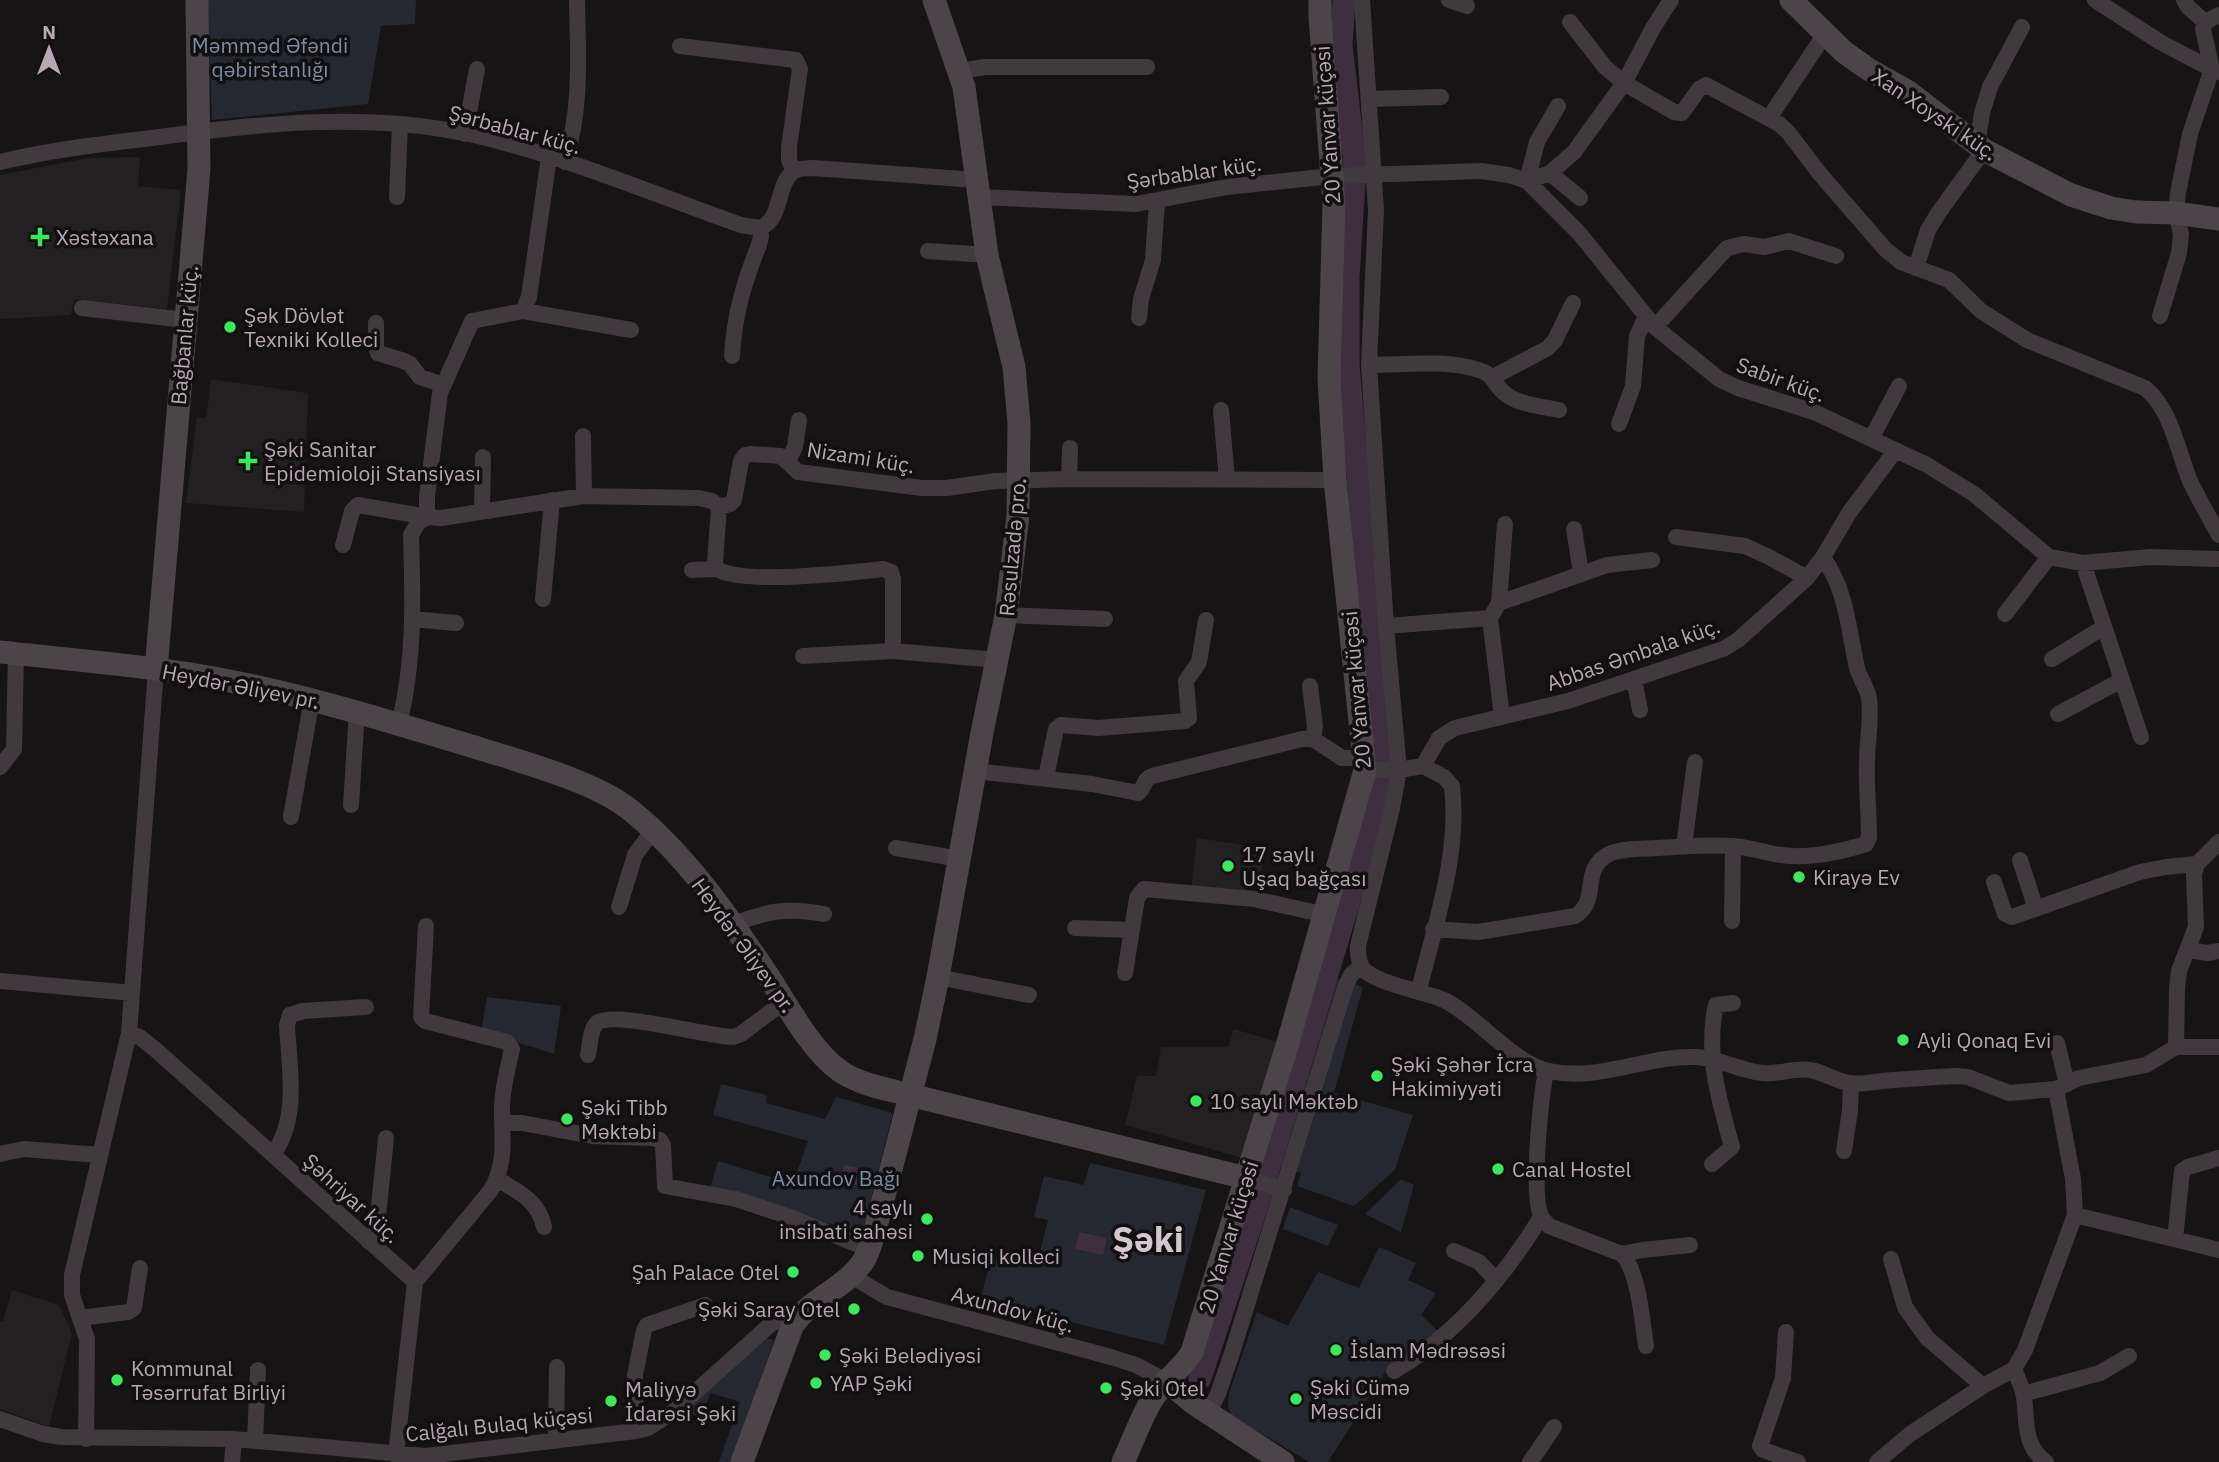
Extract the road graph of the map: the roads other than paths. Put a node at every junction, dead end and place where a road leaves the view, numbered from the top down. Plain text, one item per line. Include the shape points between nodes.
1 (197, 0) edge
2 (577, 0) edge
3 (934, 0) edge
4 (1320, 0) edge
5 (1362, 0) edge
6 (1449, 0) edge
7 (1671, 0) edge
8 (1791, 0) edge
9 (2095, 0) edge
10 (2184, 0) edge
11 (1467, 6) dead end
12 (2212, 18) edge
13 (1570, 22) dead end
14 (2022, 27) dead end
15 (1825, 34) junction
16 (680, 46) dead end
17 (1147, 68) dead end
18 (477, 69) dead end
19 (959, 71) junction
20 (2215, 71) edge
21 (1624, 83) junction
22 (1441, 97) dead end
23 (1369, 99) junction
24 (1558, 106) dead end
25 (1769, 118) junction
26 (400, 125) junction
27 (199, 132) junction
28 (465, 134) junction
29 (1980, 147) junction
30 (549, 157) junction
31 (0, 162) edge
32 (565, 162) junction
33 (794, 171) junction
34 (1550, 173) junction
35 (1374, 174) junction
36 (1332, 176) junction
37 (1527, 181) junction
38 (977, 189) junction
39 (397, 197) dead end
40 (1580, 198) dead end
41 (1157, 202) junction
42 (2176, 213) junction
43 (2219, 219) edge
44 (760, 228) junction
45 (928, 251) dead end
46 (987, 255) junction
47 (1836, 256) dead end
48 (1916, 268) junction
49 (1573, 303) dead end
50 (82, 308) dead end
51 (523, 311) junction
52 (2160, 316) dead end
53 (1139, 318) dead end
54 (186, 320) junction
55 (1650, 322) junction
56 (376, 323) dead end
57 (631, 330) dead end
58 (732, 356) dead end
59 (1369, 365) junction
60 (1493, 377) junction
61 (444, 385) junction
62 (1899, 386) dead end
63 (1221, 410) dead end
64 (1559, 410) dead end
65 (799, 420) dead end
66 (1619, 424) dead end
67 (583, 436) dead end
68 (1871, 439) junction
69 (1070, 448) dead end
70 (1895, 451) junction
71 (483, 457) dead end
72 (788, 461) junction
73 (1069, 478) junction
74 (1227, 480) junction
75 (1335, 480) junction
76 (1019, 481) junction
77 (584, 496) junction
78 (552, 499) junction
79 (719, 507) junction
80 (482, 510) junction
81 (427, 517) junction
82 (1505, 524) dead end
83 (1574, 529) dead end
84 (2219, 535) edge
85 (1676, 537) dead end
86 (343, 545) dead end
87 (1823, 556) junction
88 (2049, 556) junction
89 (2219, 559) edge
90 (1652, 560) dead end
91 (2083, 563) junction
92 (717, 569) junction
93 (692, 570) dead end
94 (1581, 573) junction
95 (1807, 578) junction
96 (543, 599) dead end
97 (1499, 603) junction
98 (2005, 614) dead end
99 (1006, 615) junction
100 (1490, 618) junction
101 (413, 619) junction
102 (1105, 619) dead end
103 (1206, 620) dead end
104 (456, 623) dead end
105 (1386, 626) junction
106 (2104, 626) junction
107 (892, 652) junction
108 (8, 653) edge
109 (803, 656) dead end
110 (2052, 659) dead end
111 (998, 660) junction
112 (156, 669) junction
113 (1634, 679) junction
114 (2122, 680) junction
115 (1310, 686) dead end
116 (312, 699) junction
117 (1640, 710) dead end
118 (356, 711) junction
119 (2058, 713) dead end
120 (1502, 717) junction
121 (399, 724) junction
122 (2141, 737) dead end
123 (1312, 739) junction
124 (1695, 762) dead end
125 (1365, 764) junction
126 (1423, 766) junction
127 (0, 767) edge
128 (1399, 770) junction
129 (975, 771) junction
130 (1046, 777) junction
131 (351, 805) dead end
132 (291, 817) dead end
133 (653, 830) junction
134 (2219, 842) edge
135 (1684, 846) junction
136 (1733, 846) junction
137 (897, 848) dead end
138 (960, 859) junction
139 (2020, 860) dead end
140 (2197, 864) junction
141 (1994, 882) dead end
142 (619, 907) dead end
143 (2036, 909) junction
144 (824, 914) dead end
145 (1326, 915) junction
146 (1732, 922) dead end
147 (733, 924) junction
148 (426, 926) dead end
149 (1075, 928) dead end
150 (1433, 929) junction
151 (1132, 930) junction
152 (2189, 950) junction
153 (2219, 951) edge
154 (1361, 966) junction
155 (1125, 973) dead end
156 (938, 977) junction
157 (0, 981) edge
158 (1419, 990) junction
159 (132, 993) junction
160 (1029, 995) dead end
161 (785, 1001) junction
162 (1733, 1003) dead end
163 (366, 1007) dead end
164 (129, 1032) junction
165 (2057, 1043) dead end
166 (2219, 1046) edge
167 (2176, 1047) junction
168 (588, 1055) dead end
169 (1712, 1059) junction
170 (1546, 1071) junction
171 (1850, 1083) junction
172 (2062, 1086) junction
173 (910, 1095) junction
174 (504, 1123) junction
175 (386, 1138) dead end
176 (1844, 1151) dead end
177 (0, 1154) edge
178 (100, 1155) junction
179 (274, 1155) junction
180 (2219, 1158) edge
181 (1712, 1164) dead end
182 (497, 1179) junction
183 (1251, 1180) junction
184 (1279, 1188) junction
185 (2075, 1215) junction
186 (1541, 1217) junction
187 (544, 1227) dead end
188 (2175, 1239) junction
189 (369, 1242) junction
190 (1690, 1245) dead end
191 (869, 1250) junction
192 (2219, 1250) edge
193 (1454, 1251) dead end
194 (1622, 1254) junction
195 (1891, 1259) dead end
196 (140, 1268) dead end
197 (853, 1273) junction
198 (1496, 1280) junction
199 (415, 1282) junction
200 (705, 1305) dead end
201 (80, 1318) junction
202 (797, 1319) junction
203 (1786, 1332) dead end
204 (1646, 1346) dead end
205 (2129, 1356) dead end
206 (557, 1367) dead end
207 (258, 1370) dead end
208 (2014, 1370) junction
209 (1394, 1371) dead end
210 (1166, 1381) junction
211 (1983, 1386) junction
212 (2023, 1394) junction
213 (1208, 1413) junction
214 (0, 1419) edge
215 (1554, 1427) dead end
216 (636, 1431) junction
217 (86, 1438) junction
218 (233, 1439) junction
219 (556, 1439) junction
220 (255, 1441) junction
221 (396, 1455) junction
222 (232, 1462) edge
223 (742, 1462) edge
224 (1123, 1462) edge
225 (1283, 1462) edge
226 (1530, 1462) edge
227 (1798, 1462) edge
228 (1877, 1462) edge
229 (2046, 1462) edge

1 - 27 street, Bağbanlar küç.
2 - 32 street via 579,85
3 - 19 street, Rəsulzadə pro.
4 - 36 street, 20 Yanvar küçəsi
5 - 23 street
6 - 11 street
7 - 21 street
8 - 15 street, Xan Xoyski küç.
9 - 20 street
10 - 12 street via 2188,7
12 - 20 street via 2203,29
13 - 21 street via 1605,67
14 - 29 street via 1990,86 1982,113
15 - 25 street
15 - 29 street, Xan Xoyski küç.
16 - 33 street via 796,60 800,69 789,147
17 - 19 street via 985,67
18 - 28 street
19 - 38 street, Rəsulzadə pro.
20 - 42 street via 2190,134
21 - 25 street via 1678,114 1706,85
21 - 34 street via 1574,152
22 - 23 street
23 - 35 street
24 - 37 street via 1537,142
25 - 48 street via 1788,132 1885,249
26 - 27 street, Şərbablar küç. via 298,123
26 - 28 street, Şərbablar küç.
26 - 39 street
27 - 31 street, Şərbablar küç. via 75,147
27 - 54 street, Bağbanlar küç.
28 - 30 street, Şərbablar küç.
29 - 42 street, Xan Xoyski küç. via 2071,195 2111,208
29 - 48 street via 1928,230
30 - 32 street, Şərbablar küç.
30 - 51 street via 529,297
32 - 44 street, Şərbablar küç.
33 - 38 street, Şərbablar küç. via 814,168
33 - 44 street via 770,222
34 - 37 street
34 - 40 street
35 - 36 street, Şərbablar küç.
35 - 37 street via 1481,171
35 - 59 street
36 - 41 street, Şərbablar küç. via 1227,187
36 - 75 street, 20 Yanvar küçəsi via 1328,362
37 - 55 street, Sabir küç. via 1579,233
38 - 41 street, Şərbablar küç. via 1111,205
38 - 46 street, Rəsulzadə pro.
41 - 53 street via 1153,260
42 - 43 street, Xan Xoyski küç.
42 - 52 street via 2179,253
44 - 58 street via 759,245 738,305
45 - 46 street
46 - 76 street, Rəsulzadə pro. via 1018,392
47 - 55 street via 1789,241 1727,248
48 - 84 street via 1949,280 1981,311 2027,340 2155,396 2189,479
49 - 60 street via 1548,348
50 - 54 street
51 - 57 street
51 - 61 street via 472,321
54 - 112 street, Bağbanlar küç.
55 - 66 street via 1637,335 1633,386
55 - 68 street, Sabir küç. via 1719,379 1814,412
56 - 61 street via 378,353 404,361 420,377
59 - 60 street via 1447,365
59 - 105 street
60 - 64 street via 1502,391 1516,400
61 - 81 street via 436,416
62 - 68 street
63 - 74 street
65 - 72 street
67 - 77 street
68 - 70 street, Sabir küç.
69 - 73 street
70 - 87 street, Abbas Əmbala küç.
70 - 88 street, Sabir küç. via 1952,478
71 - 80 street
72 - 76 street, Nizami küç. via 798,472 922,488
72 - 79 street, Nizami küç. via 781,456 745,455 734,500
73 - 74 street, Nizami küç.
73 - 76 street, Nizami küç.
74 - 75 street, Nizami küç.
75 - 125 street, 20 Yanvar küçəsi
76 - 99 street, Rəsulzadə pro.
77 - 78 street
77 - 79 street via 699,498
78 - 80 street
78 - 96 street
79 - 92 street
80 - 81 street
81 - 86 street via 358,505 352,511
81 - 101 street via 411,535
82 - 97 street
83 - 94 street
85 - 95 street via 1745,546
87 - 95 street, Abbas Əmbala küç.
87 - 136 street via 1840,589 1858,673 1870,700 1869,837 1866,844 1847,850 1801,856
88 - 91 street, Sabir küç.
88 - 98 street
89 - 91 street, Sabir küç. via 2150,556
90 - 94 street
91 - 106 street
92 - 93 street
92 - 107 street via 737,576 891,572
94 - 97 street
95 - 113 street, Abbas Əmbala küç. via 1723,649
97 - 100 street
99 - 102 street
99 - 111 street, Rəsulzadə pro.
100 - 105 street
100 - 120 street
101 - 104 street
101 - 121 street
103 - 130 street via 1199,662 1186,681 1189,718 1098,728 1061,725 1056,729
105 - 128 street
106 - 110 street
106 - 114 street
107 - 109 street
107 - 111 street
108 - 112 street, Heydər Əliyev pr.
108 - 127 street via 14,749
111 - 129 street, Rəsulzadə pro.
112 - 116 street, Heydər Əliyev pr.
112 - 159 street
113 - 117 street
113 - 120 street, Abbas Əmbala küç.
114 - 119 street
114 - 122 street
115 - 123 street
116 - 118 street, Heydər Əliyev pr.
116 - 132 street
118 - 121 street, Heydər Əliyev pr.
118 - 131 street
120 - 126 street, Abbas Əmbala küç. via 1445,732
121 - 133 street, Heydər Əliyev pr. via 581,784 622,804
123 - 125 street via 1342,758
123 - 130 street via 1152,776 1138,793
124 - 135 street
125 - 128 street
125 - 145 street, 20 Yanvar küçəsi
126 - 128 street
126 - 150 street via 1444,777 1453,795 1451,850
128 - 154 street via 1358,946
129 - 130 street
129 - 138 street, Rəsulzadə pro.
133 - 142 street via 635,855
133 - 147 street, Heydər Əliyev pr.
134 - 140 street
135 - 136 street
135 - 150 street via 1610,854 1590,876 1589,901 1575,916 1478,932
136 - 146 street
137 - 138 street
138 - 156 street, Rəsulzadə pro.
139 - 143 street
140 - 143 street via 2140,872
140 - 152 street via 2196,927
141 - 143 street via 2005,914 2012,917
144 - 147 street via 786,909
145 - 151 street via 1254,898 1144,889 1137,898
145 - 183 street, 20 Yanvar küçəsi
147 - 161 street, Heydər Əliyev pr.
148 - 174 street via 421,1017 511,1045 502,1102
149 - 151 street
150 - 158 street
151 - 155 street
152 - 153 street
152 - 167 street via 2179,971
154 - 158 street via 1378,979
154 - 184 street via 1346,985
156 - 160 street
156 - 173 street, Rəsulzadə pro.
157 - 159 street
158 - 170 street via 1457,1007 1527,1062
159 - 164 street
161 - 168 street via 733,1037 604,1021 593,1029
161 - 173 street, Heydər Əliyev pr. via 816,1047 840,1071
162 - 169 street via 1716,1005
163 - 179 street via 290,1015 290,1119
164 - 178 street
164 - 179 street, Şəhriyar küç. via 156,1050
165 - 172 street
166 - 167 street
167 - 172 street via 2146,1065
169 - 170 street via 1673,1058 1584,1074
169 - 171 street via 1766,1074 1811,1070
169 - 181 street via 1732,1147
170 - 186 street via 1539,1118
171 - 172 street via 1956,1076 2009,1093
171 - 176 street
172 - 185 street
173 - 183 street, Heydər Əliyev pr.
173 - 191 street, Rəsulzadə pro.
174 - 182 street
174 - 191 street via 660,1140 666,1186 736,1199
175 - 189 street via 377,1226
177 - 178 street via 24,1149
178 - 201 street via 72,1275 72,1295
179 - 189 street, Şəhriyar küç.
180 - 188 street via 2182,1171
182 - 187 street via 527,1196
182 - 199 street
183 - 184 street
183 - 210 street, 20 Yanvar küçəsi via 1192,1352
184 - 213 street via 1218,1394
185 - 188 street
185 - 208 street
186 - 194 street via 1549,1226
186 - 198 street
188 - 192 street
189 - 199 street, Şəhriyar küç.
190 - 194 street
191 - 197 street
193 - 198 street via 1479,1262
194 - 204 street via 1629,1261
195 - 211 street via 1905,1307 1927,1338
196 - 201 street via 134,1308
197 - 202 street
197 - 210 street, Axundov küç. via 887,1297 1111,1357
198 - 209 street via 1453,1327
199 - 221 street
200 - 216 street via 643,1330 635,1375
201 - 217 street via 88,1350
202 - 216 street, Calğalı Bulaq küçəsi via 772,1323 673,1412
202 - 223 street
203 - 227 street via 1783,1378 1760,1446
205 - 212 street via 2100,1373
206 - 219 street
207 - 220 street
208 - 211 street
208 - 212 street
210 - 213 street
210 - 224 street, 20 Yanvar küçəsi via 1145,1412
211 - 228 street via 1910,1434
212 - 229 street via 2026,1430 2036,1455
213 - 225 street
214 - 217 street, Calğalı Bulaq küçəsi via 43,1434
215 - 226 street
216 - 219 street, Calğalı Bulaq küçəsi
217 - 218 street, Calğalı Bulaq küçəsi
218 - 220 street, Calğalı Bulaq küçəsi
218 - 222 street
219 - 221 street, Calğalı Bulaq küçəsi via 453,1454
220 - 221 street, Calğalı Bulaq küçəsi

